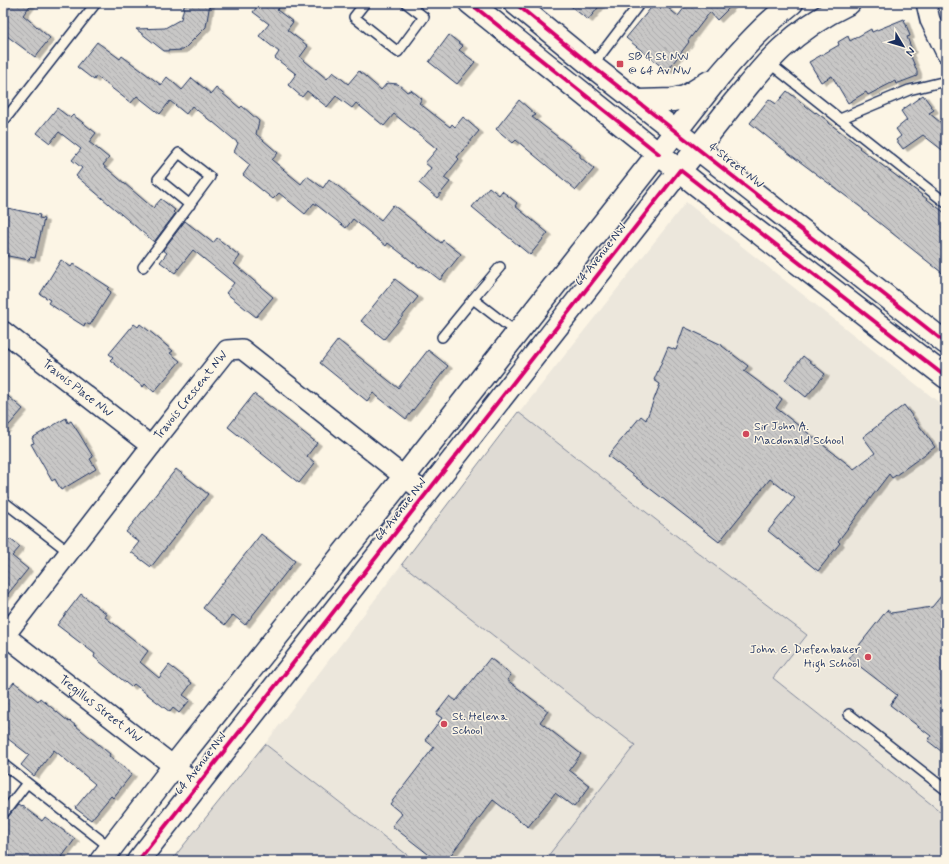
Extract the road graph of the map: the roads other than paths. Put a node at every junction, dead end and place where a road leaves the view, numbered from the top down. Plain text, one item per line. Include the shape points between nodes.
1 (96, 3) edge
2 (365, 3) edge
3 (406, 3) edge
4 (515, 3) edge
5 (640, 3) edge
6 (792, 3) edge
7 (848, 3) edge
8 (926, 3) edge
9 (482, 6) edge
10 (946, 53) edge
11 (768, 62) junction
12 (592, 66) junction
13 (720, 75) junction
14 (946, 81) edge
15 (638, 101) junction
16 (840, 119) junction
17 (3, 122) edge
18 (676, 132) junction
19 (698, 149) junction
20 (659, 154) junction
21 (680, 170) junction
22 (946, 203) edge
23 (190, 205) junction
24 (143, 267) dead end
25 (500, 267) dead end
26 (473, 299) junction
27 (3, 331) edge
28 (517, 333) junction
29 (442, 337) dead end
30 (946, 343) edge
31 (946, 377) edge
32 (151, 446) junction
33 (404, 477) junction
34 (426, 494) junction
35 (3, 501) edge
36 (69, 552) junction
37 (4, 636) edge
38 (849, 714) dead end
39 (3, 764) edge
40 (174, 766) junction
41 (27, 783) junction
42 (198, 785) junction
43 (946, 790) edge
44 (3, 814) edge
45 (106, 854) edge
46 (138, 861) edge

1 - 17 lane
2 - 3 lane via 354,17 398,52 424,17
4 - 12 main road, 4 Street NW
5 - 12 lane
6 - 13 main road, 64 Avenue NW via 750,41
7 - 11 main road, 64 Avenue NW via 828,13 803,31
8 - 10 street via 930,20
9 - 20 main road
11 - 16 lane
11 - 19 main road, 64 Avenue NW
12 - 15 main road, 4 Street NW
13 - 15 main road via 685,97
13 - 18 main road, 64 Avenue NW
14 - 16 lane via 909,90
15 - 18 main road, 4 Street NW
16 - 22 lane
18 - 19 main road, 4 Street NW
18 - 20 main road, 64 Avenue NW
19 - 21 main road, 64 Avenue NW
19 - 30 main road, 4 Street NW
20 - 21 main road
20 - 28 main road, 64 Avenue NW
21 - 31 main road
21 - 34 main road, 64 Avenue NW
23 - 23 lane via 210,177 179,153 158,179
23 - 24 lane
25 - 26 lane
26 - 28 lane
26 - 29 lane
27 - 32 street, Travois Place NW
28 - 33 main road, 64 Avenue NW
32 - 33 street, Travois Crescent NW via 227,350 242,349
32 - 36 street, Travois Crescent NW
33 - 34 street, Travois Crescent NW
33 - 40 main road, 64 Avenue NW
34 - 42 main road, 64 Avenue NW
35 - 36 lane
36 - 37 street, Travois Crescent NW
37 - 40 street, Tregillus Street NW
38 - 43 lane
39 - 41 lane
40 - 42 street, Tregillus Street NW
40 - 45 main road, 64 Avenue NW
41 - 44 lane
41 - 45 lane
42 - 46 main road, 64 Avenue NW

